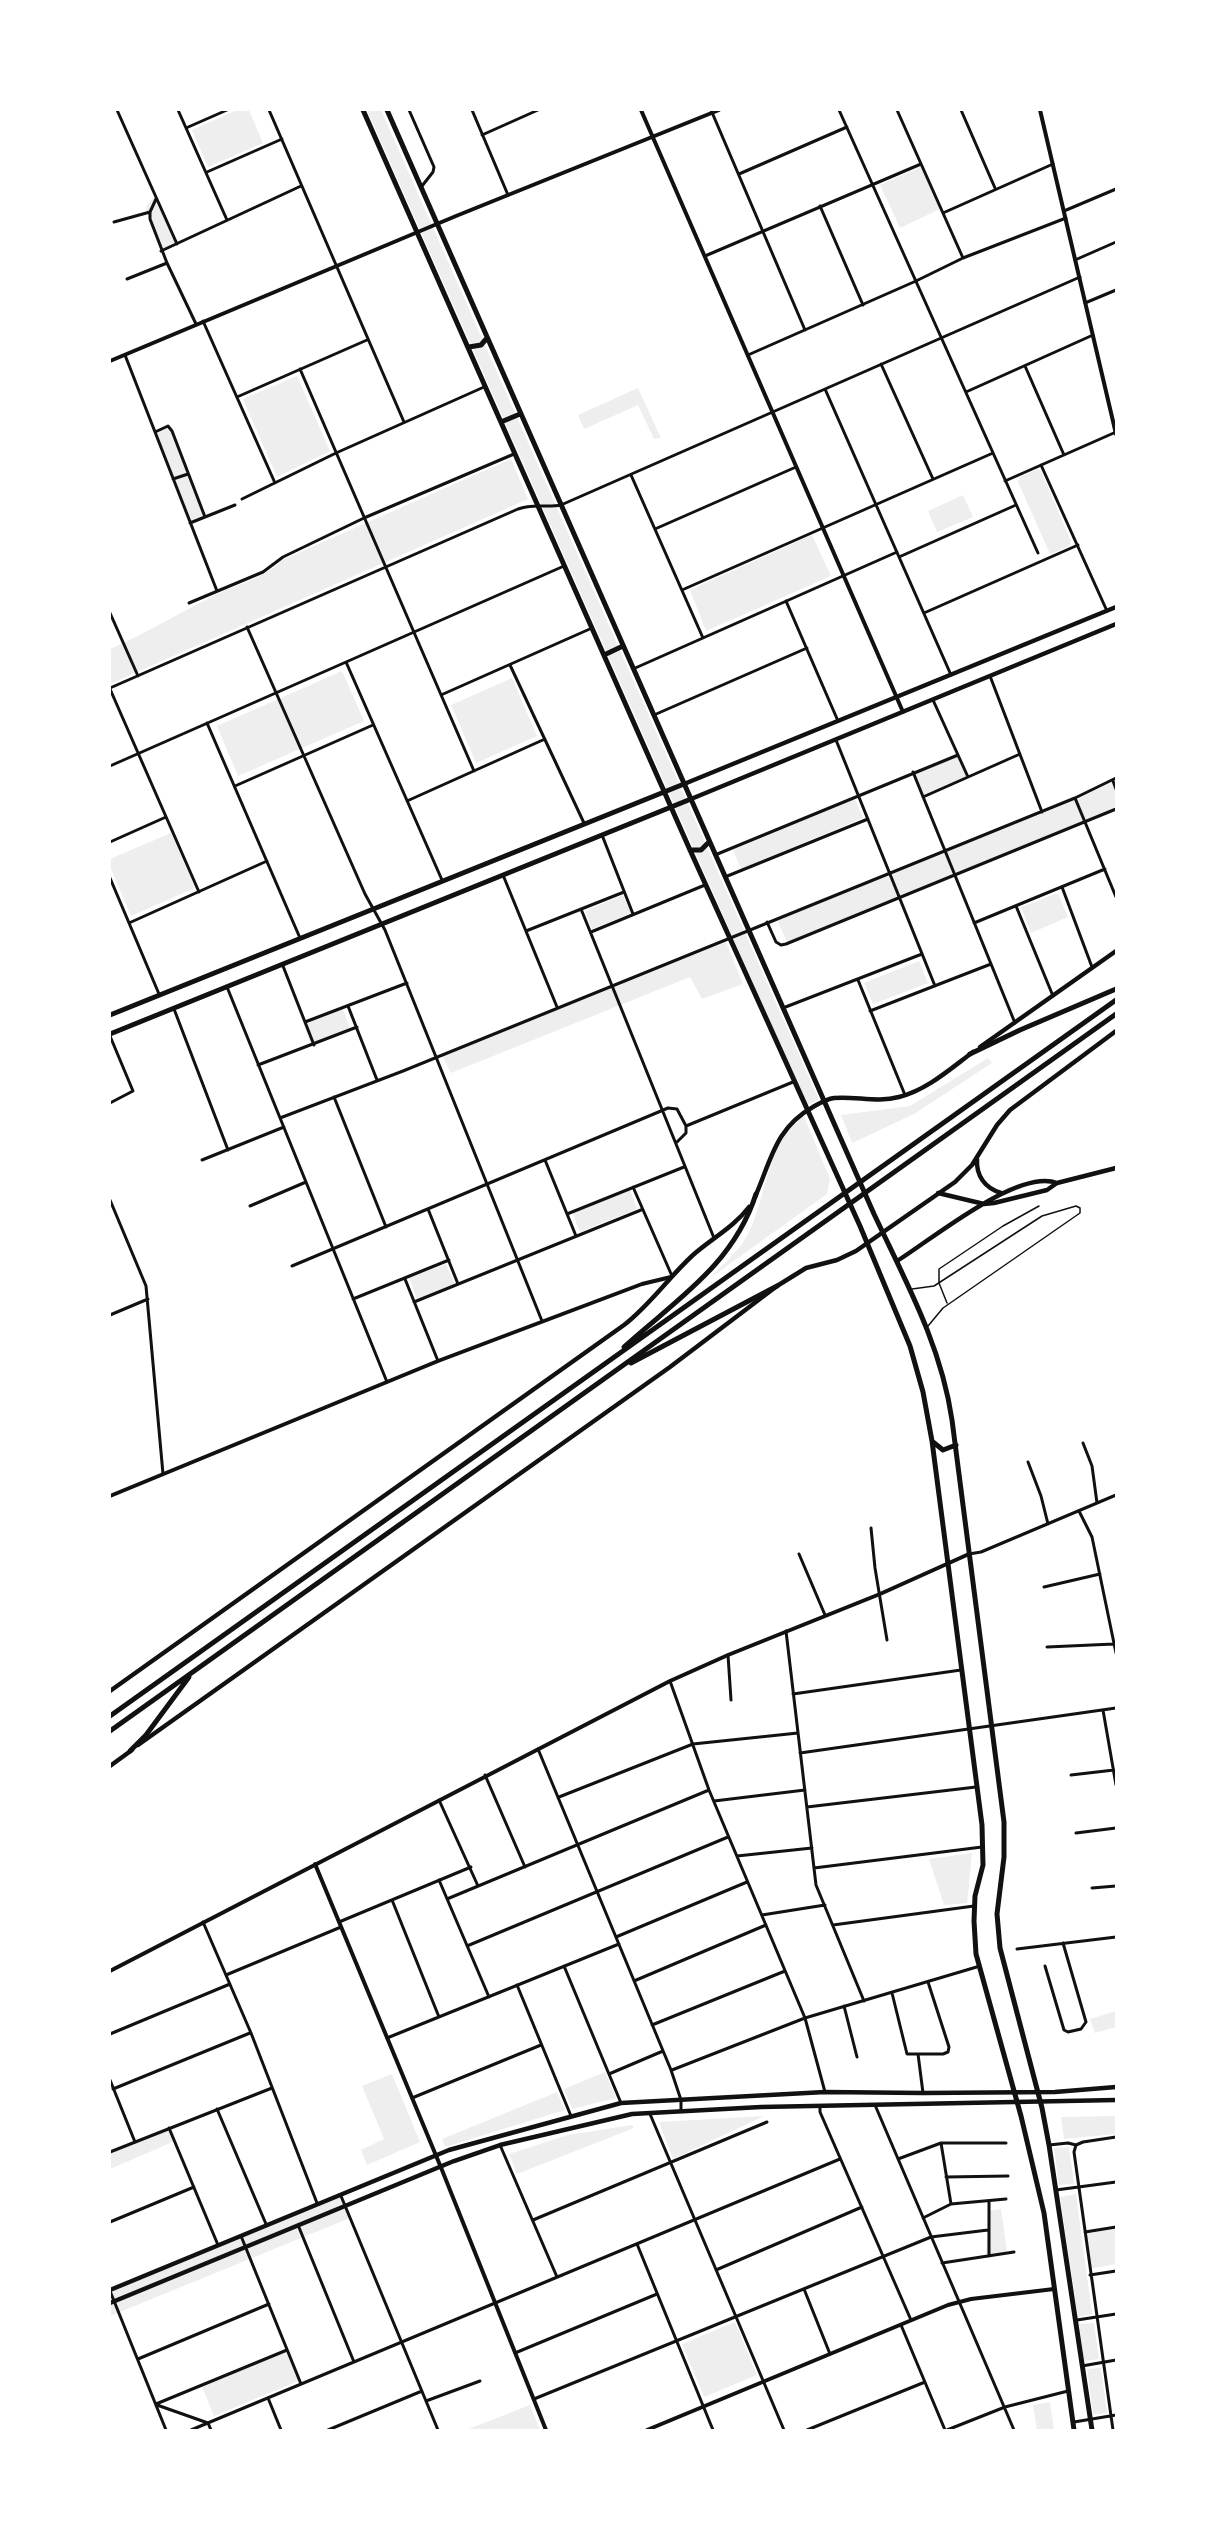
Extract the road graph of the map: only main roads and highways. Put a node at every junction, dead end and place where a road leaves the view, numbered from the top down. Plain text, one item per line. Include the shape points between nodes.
1 (363, 110) edge
2 (387, 110) edge
3 (487, 338) junction
4 (468, 347) junction
5 (520, 414) junction
6 (501, 422) junction
7 (1116, 607) edge
8 (1116, 624) edge
9 (623, 646) junction
10 (604, 654) junction
11 (684, 784) junction
12 (664, 792) junction
13 (691, 799) junction
14 (671, 807) junction
15 (710, 842) junction
16 (690, 850) junction
17 (1116, 951) edge
18 (1116, 989) edge
19 (1116, 1000) edge
20 (1116, 1014) edge
21 (110, 1015) edge
22 (1116, 1031) edge
23 (110, 1035) edge
24 (970, 1054) junction
25 (824, 1101) junction
26 (806, 1110) junction
27 (977, 1158) junction
28 (1116, 1168) edge
29 (1057, 1183) junction
30 (938, 1193) junction
31 (1001, 1193) junction
32 (756, 1194) junction
33 (984, 1203) junction
34 (883, 1233) junction
35 (868, 1244) junction
36 (897, 1261) junction
37 (777, 1286) junction
38 (606, 1363) junction
39 (606, 1377) junction
40 (932, 1441) junction
41 (956, 1445) junction
42 (201, 1666) junction
43 (110, 1691) edge
44 (110, 1716) edge
45 (110, 1731) edge
46 (130, 1751) junction
47 (110, 1766) edge
48 (1116, 2087) edge
49 (1014, 2092) junction
50 (1037, 2092) junction
51 (1116, 2100) edge
52 (1017, 2103) junction
53 (1040, 2103) junction
54 (110, 2289) edge
55 (112, 2302) edge
56 (1074, 2430) edge
57 (1092, 2430) edge

1 - 4 main road
2 - 3 main road
3 - 4 main road via 481,345
3 - 5 main road
4 - 6 main road
5 - 6 main road
5 - 9 main road
6 - 10 main road
7 - 11 main road
8 - 13 main road
9 - 10 main road
9 - 11 main road
10 - 12 main road
11 - 12 main road
11 - 13 main road
12 - 14 main road
12 - 21 main road
13 - 14 main road
13 - 15 main road
14 - 16 main road
14 - 23 main road
15 - 16 main road via 701,850
15 - 25 main road
16 - 26 main road
17 - 24 main road
18 - 24 main road
19 - 38 main road
20 - 39 main road
22 - 27 main road via 1017,1103 997,1125
24 - 25 main road via 928,1085 905,1095
25 - 26 main road
25 - 34 main road
26 - 32 main road via 778,1141
26 - 35 main road
27 - 30 main road via 961,1177
27 - 31 main road via 982,1181
28 - 29 main road
29 - 31 main road via 1044,1181
29 - 33 main road via 1047,1190 1012,1200
30 - 33 main road
30 - 34 main road
31 - 33 main road
32 - 38 main road via 739,1235 719,1262
32 - 43 main road via 739,1219 672,1276 652,1301 624,1325
33 - 36 main road
34 - 35 main road
34 - 36 main road
35 - 37 main road via 843,1258 801,1271
35 - 40 main road via 912,1353
36 - 41 main road via 928,1328 944,1378
37 - 39 main road
37 - 46 main road via 670,1367
38 - 44 main road
39 - 42 main road
40 - 41 main road via 943,1450
40 - 49 main road via 982,1846 983,1864 975,1906 976,1954
41 - 50 main road via 1005,1834 998,1903 999,1942
42 - 45 main road
42 - 46 main road
46 - 47 main road
48 - 50 main road
49 - 50 main road
49 - 52 main road
49 - 54 main road via 825,2091 621,2103 494,2136 436,2156
50 - 53 main road
51 - 53 main road
52 - 53 main road
52 - 55 main road via 626,2114 500,2145 440,2166
52 - 56 main road via 1044,2213
53 - 57 main road

